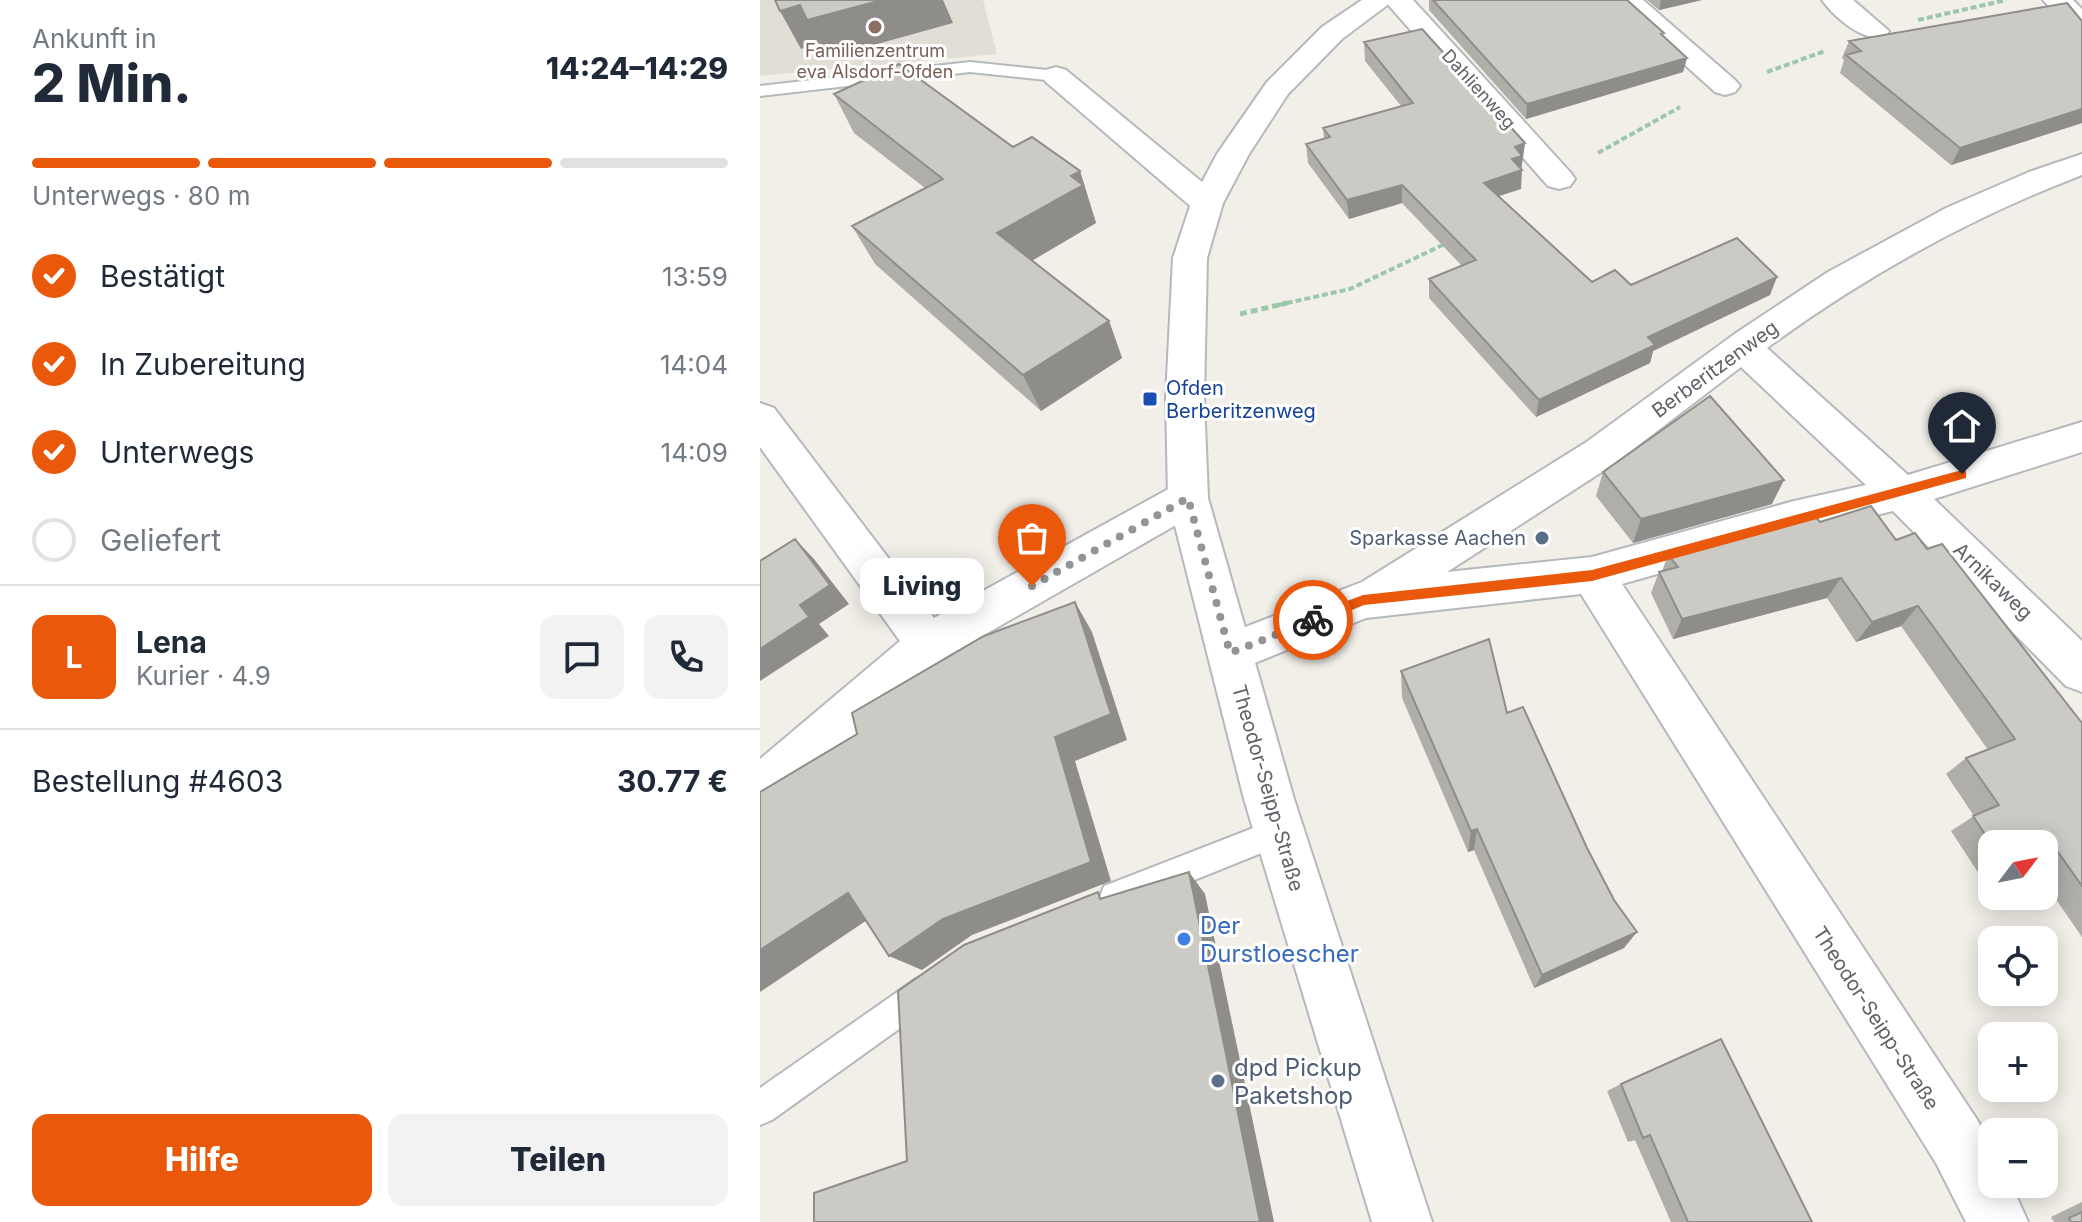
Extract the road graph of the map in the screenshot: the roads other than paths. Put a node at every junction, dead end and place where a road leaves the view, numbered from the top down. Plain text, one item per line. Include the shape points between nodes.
1 (1380, 0) edge
2 (1398, 0) edge
3 (1627, 0) edge
4 (1836, 0) edge
5 (2057, 0) edge
6 (2082, 24) edge
7 (1875, 31) dead end
8 (1056, 76) joint
9 (1725, 86) dead end
10 (760, 91) edge
11 (2082, 164) edge
12 (1559, 179) dead end
13 (1207, 203) junction
14 (1743, 347) junction
15 (760, 418) edge
16 (2082, 437) edge
17 (1902, 493) junction
18 (1188, 498) junction
19 (1592, 575) junction
20 (1363, 600) junction
21 (928, 644) junction
22 (1230, 653) junction
23 (2082, 672) edge
24 (760, 790) edge
25 (1279, 832) junction
26 (1087, 908) edge
27 (947, 976) edge
28 (760, 1108) edge
29 (1402, 1222) edge
30 (1998, 1222) edge

1 - 13 street, Theodor-Seipp-Straße via 1332,33 1277,88
2 - 12 street, Dahlienweg
3 - 9 street
4 - 7 street
5 - 6 street
8 - 10 lane via 970,67
8 - 13 street
11 - 14 street, Berberitzenweg via 1954,216
13 - 18 street, Theodor-Seipp-Straße via 1190,258
14 - 17 street, Arnikaweg
14 - 20 street, Berberitzenweg via 1504,518
15 - 21 street
16 - 17 street
17 - 19 street
17 - 23 street, Arnikaweg
18 - 21 street
18 - 22 street, Theodor-Seipp-Straße
19 - 20 street
19 - 30 street, Theodor-Seipp-Straße via 1957,1142
20 - 22 street
21 - 24 street
22 - 25 street, Theodor-Seipp-Straße
25 - 26 lane
25 - 29 street, Theodor-Seipp-Straße
27 - 28 lane

